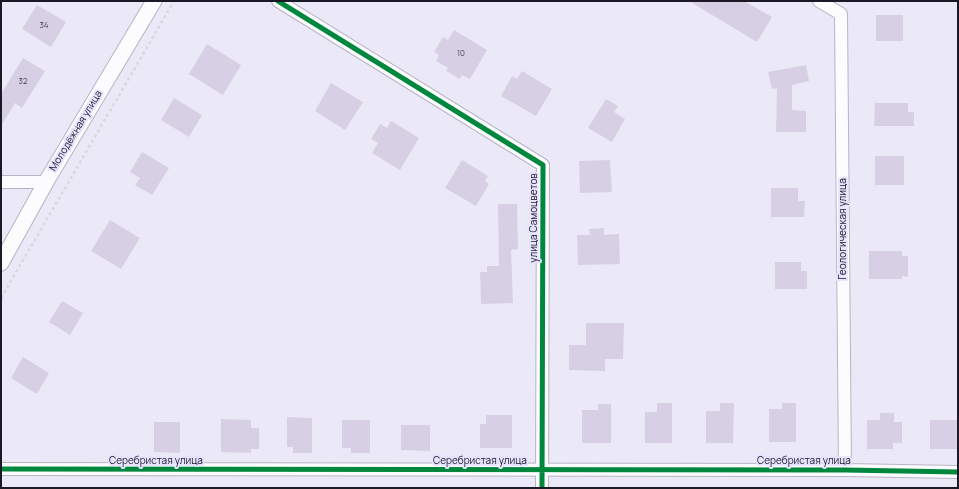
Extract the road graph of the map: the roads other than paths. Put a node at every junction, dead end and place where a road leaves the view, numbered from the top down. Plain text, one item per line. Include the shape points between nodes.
1 (154, 1) edge
2 (278, 1) edge
3 (819, 1) edge
4 (1, 182) edge
5 (46, 182) junction
6 (1, 263) edge
7 (1, 469) edge
8 (542, 470) junction
9 (845, 470) junction
10 (958, 472) edge
11 (542, 488) edge

1 - 5 street, Молодёжная улица
2 - 8 street, улица Самоцветов via 544,164
3 - 9 street, Геологическая улица via 841,14
4 - 5 street
5 - 6 street, Молодёжная улица
7 - 8 street, Серебристая улица
8 - 9 street, Серебристая улица
8 - 11 street, улица Самоцветов
9 - 10 street, Серебристая улица

